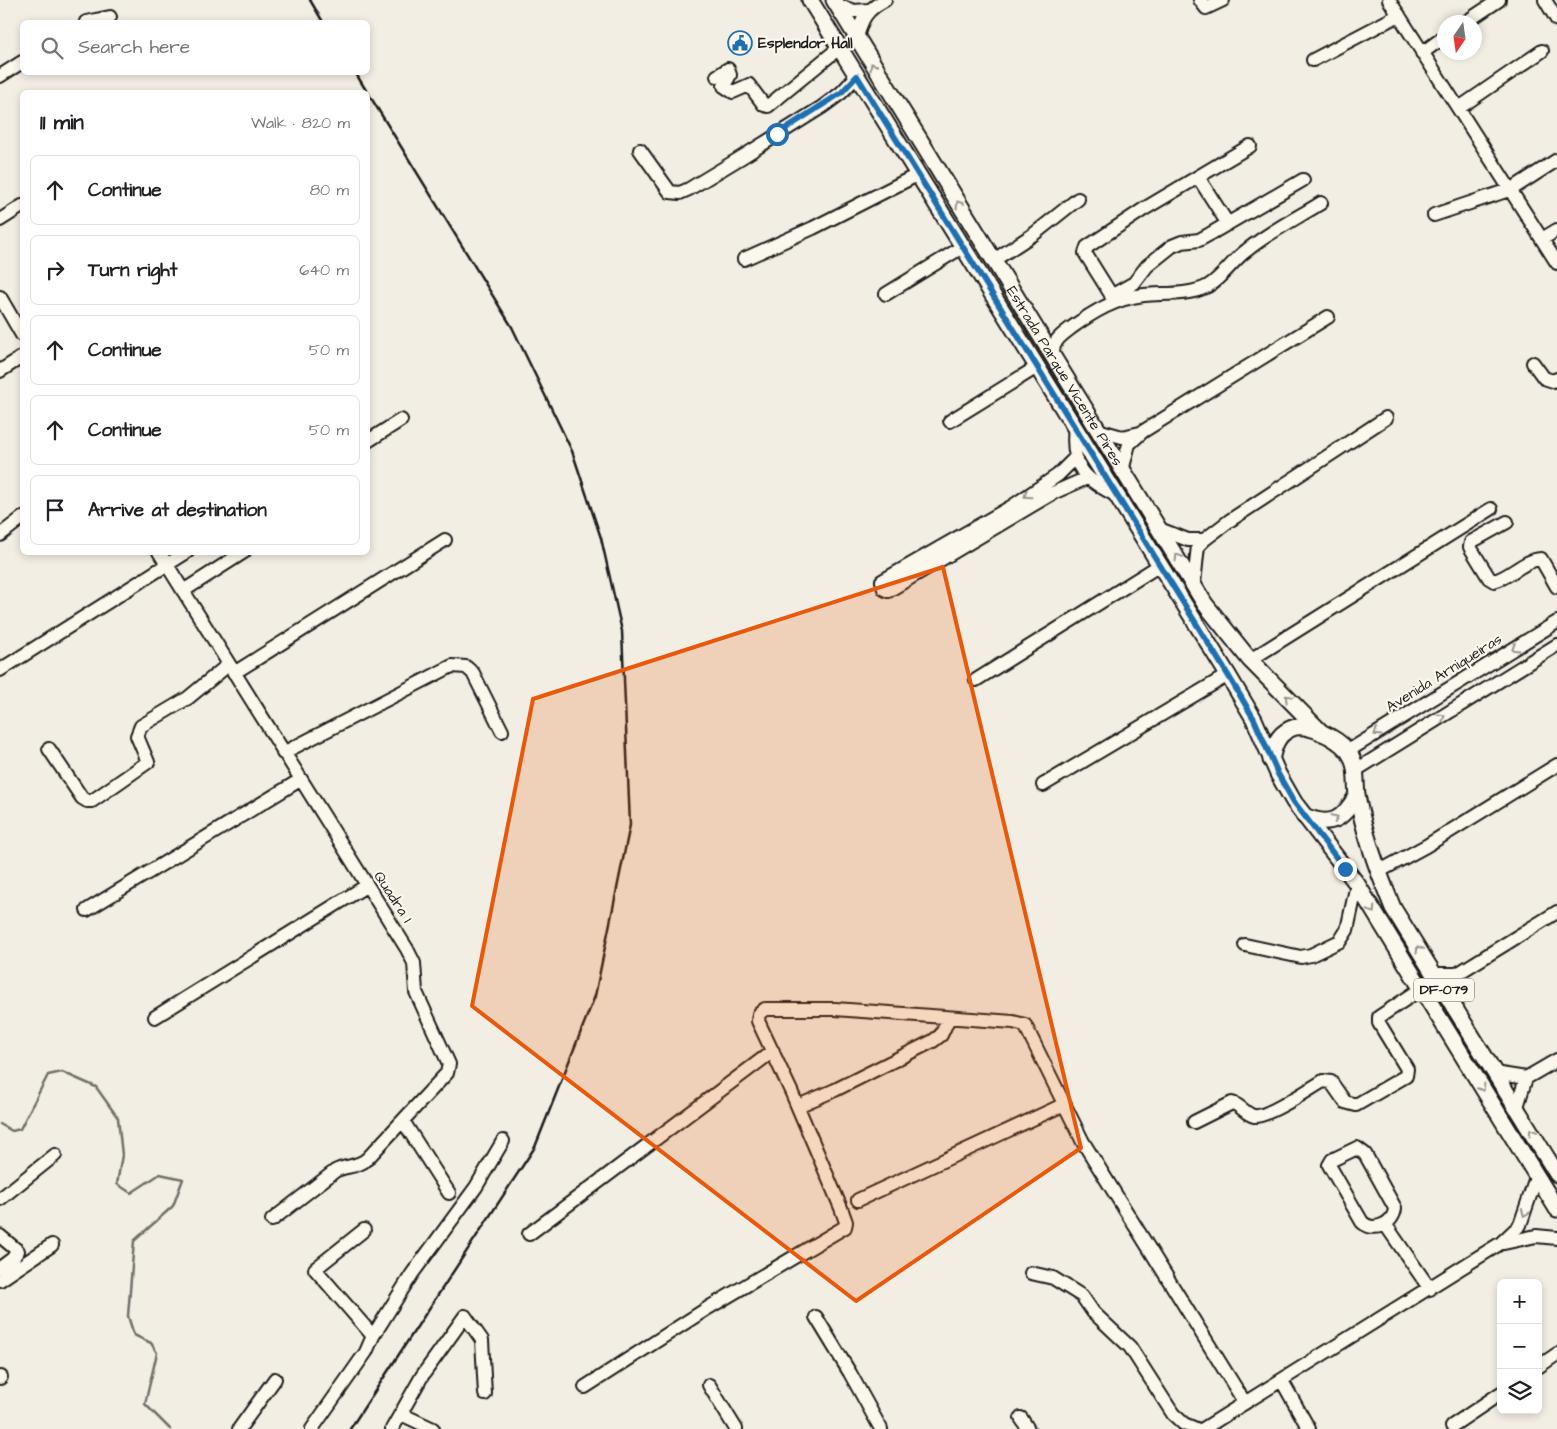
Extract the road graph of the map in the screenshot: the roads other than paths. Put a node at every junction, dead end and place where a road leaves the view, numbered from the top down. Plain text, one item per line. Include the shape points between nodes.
1 (810, 0) edge
2 (885, 0) edge
3 (1200, 0) edge
4 (1389, 0) edge
5 (1499, 0) edge
6 (1544, 0) edge
7 (835, 2) edge
8 (1217, 4) edge
9 (868, 10) junction
10 (1399, 15) junction
11 (1476, 15) edge
12 (110, 16) dead end
13 (94, 20) edge
14 (1557, 20) edge
15 (857, 40) junction
16 (1437, 42) edge
17 (839, 48) junction
18 (1542, 51) dead end
19 (1422, 53) junction
20 (1313, 60) dead end
21 (20, 63) edge
22 (0, 76) edge
23 (716, 76) dead end
24 (857, 76) junction
25 (1459, 108) junction
26 (1250, 146) dead end
27 (640, 150) dead end
28 (1557, 160) edge
29 (919, 174) junction
30 (1198, 177) junction
31 (1303, 180) dead end
32 (1512, 189) junction
33 (1078, 199) dead end
34 (1321, 203) dead end
35 (20, 207) edge
36 (1434, 215) dead end
37 (0, 220) edge
38 (1228, 224) junction
39 (972, 226) junction
40 (1557, 230) edge
41 (1542, 239) junction
42 (984, 245) junction
43 (963, 246) junction
44 (744, 259) dead end
45 (994, 260) junction
46 (1557, 263) edge
47 (886, 294) dead end
48 (0, 297) edge
49 (1113, 299) junction
50 (1328, 317) dead end
51 (1037, 331) junction
52 (20, 332) edge
53 (1064, 333) junction
54 (1054, 354) junction
55 (20, 358) edge
56 (1533, 363) dead end
57 (1037, 366) junction
58 (0, 371) edge
59 (1557, 379) edge
60 (1386, 418) dead end
61 (401, 420) dead end
62 (950, 421) dead end
63 (1075, 427) junction
64 (1101, 431) junction
65 (1142, 432) junction
66 (370, 440) edge
67 (1075, 458) junction
68 (1123, 467) junction
69 (1086, 478) junction
70 (1049, 488) junction
71 (1119, 497) junction
72 (1490, 509) dead end
73 (20, 520) edge
74 (1507, 522) dead end
75 (1162, 530) junction
76 (0, 535) edge
77 (445, 540) dead end
78 (1204, 540) junction
79 (960, 543) junction
80 (161, 555) edge
81 (182, 555) edge
82 (239, 555) edge
83 (167, 565) junction
84 (1160, 566) junction
85 (1194, 584) junction
86 (1557, 587) edge
87 (183, 591) junction
88 (1557, 622) edge
89 (1557, 645) edge
90 (1250, 660) junction
91 (231, 669) junction
92 (0, 670) edge
93 (1228, 675) junction
94 (976, 680) dead end
95 (502, 731) dead end
96 (1322, 733) junction
97 (49, 749) dead end
98 (1348, 751) junction
99 (283, 753) junction
100 (1271, 760) junction
101 (1557, 765) edge
102 (1356, 770) junction
103 (300, 780) junction
104 (1043, 785) dead end
105 (1357, 795) junction
106 (1304, 816) junction
107 (1378, 872) junction
108 (1357, 884) junction
109 (366, 886) junction
110 (87, 910) dead end
111 (1557, 912) edge
112 (1245, 945) dead end
113 (1433, 974) junction
114 (1457, 974) junction
115 (1420, 988) junction
116 (1449, 996) junction
117 (155, 1017) dead end
118 (949, 1018) junction
119 (773, 1051) junction
120 (1557, 1060) edge
121 (1494, 1073) junction
122 (1526, 1078) junction
123 (1065, 1104) junction
124 (798, 1106) junction
125 (1517, 1107) junction
126 (403, 1121) junction
127 (1194, 1122) dead end
128 (503, 1141) dead end
129 (55, 1155) dead end
130 (1557, 1174) edge
131 (1536, 1175) junction
132 (449, 1193) dead end
133 (0, 1199) edge
134 (858, 1200) dead end
135 (1557, 1209) edge
136 (272, 1220) dead end
137 (1385, 1224) junction
138 (364, 1230) dead end
139 (529, 1234) dead end
140 (0, 1236) edge
141 (1557, 1238) edge
142 (1501, 1243) junction
143 (52, 1244) dead end
144 (0, 1268) edge
145 (1031, 1273) dead end
146 (0, 1280) edge
147 (1430, 1289) junction
148 (816, 1317) dead end
149 (373, 1336) junction
150 (1557, 1354) edge
151 (1542, 1364) edge
152 (275, 1379) dead end
153 (1282, 1381) junction
154 (709, 1385) dead end
155 (585, 1387) dead end
156 (485, 1394) dead end
157 (1497, 1396) edge
158 (1245, 1403) junction
159 (401, 1414) junction
160 (1452, 1426) dead end
161 (239, 1429) edge
162 (312, 1429) edge
163 (392, 1429) edge
164 (433, 1429) edge
165 (736, 1429) edge
166 (881, 1429) edge
167 (1196, 1429) edge
168 (1203, 1429) edge
169 (1310, 1429) edge

1 - 17 main road, Estrada Parque Vicente Pires / DF-079
2 - 9 street
3 - 8 street via 1206,8
4 - 10 street
5 - 11 street
6 - 14 street
7 - 9 street via 854,11
7 - 15 main road, Estrada Parque Vicente Pires
9 - 15 street via 860,24
10 - 19 street
10 - 20 street
12 - 13 street
39 -> 15 main road, Estrada Parque Vicente Pires
16 - 19 street
17 - 23 street via 768,106 749,86 733,92 724,86 730,75 728,69
17 - 24 main road, Estrada Parque Vicente Pires / DF-079
18 - 25 street
19 - 25 street
21 - 22 street
24 - 27 street via 822,107 680,193 670,192
24 - 29 main road, Estrada Parque Vicente Pires / DF-079
25 - 32 street
26 - 30 street
28 - 32 street
29 - 43 main road, Estrada Parque Vicente Pires / DF-079
29 - 44 street
30 - 38 street
30 - 49 street via 1087,247 1085,253
31 - 38 street
32 - 36 street
32 - 41 street
33 - 45 street
34 - 49 street via 1247,250 1226,273 1206,287
35 - 37 street
38 - 49 street via 1199,240 1172,246
39 - 42 main road, Estrada Parque Vicente Pires
39 - 43 main road
40 - 41 street
41 - 46 street
42 - 43 main road
42 - 45 main road, Estrada Parque Vicente Pires
43 - 47 street
43 - 57 main road, Estrada Parque Vicente Pires / DF-079
45 - 51 main road, Estrada Parque Vicente Pires
48 - 52 street
49 - 53 street
50 - 65 street
51 - 53 street via 1051,336
51 - 54 main road, Estrada Parque Vicente Pires
53 - 54 street via 1053,345
54 - 64 main road, Estrada Parque Vicente Pires
55 - 58 street
56 - 59 street via 1544,378
57 - 62 street
57 - 63 main road, Estrada Parque Vicente Pires / DF-079
60 - 78 street
61 - 66 street
63 - 67 street
63 - 71 main road, Estrada Parque Vicente Pires / DF-079
64 - 65 street via 1122,437
64 - 68 main road, Estrada Parque Vicente Pires
65 - 68 street via 1129,444
67 - 69 street
67 - 70 street
68 - 75 main road, Estrada Parque Vicente Pires
69 - 70 street
69 - 71 street
70 - 79 street
71 - 84 main road, Estrada Parque Vicente Pires / DF-079
72 - 90 street
73 - 76 street
74 - 86 street via 1471,542 1470,547 1489,578 1501,580 1533,560 1541,559
75 - 78 street via 1188,540
85 -> 75 main road, Estrada Parque Vicente Pires
77 - 91 street
78 - 85 street via 1196,554
79 - 79 street via 882,581 884,589 888,591
80 - 83 street, Quadra 1
81 - 83 street
82 - 87 street
83 - 87 street, Quadra 1
83 - 92 street
84 - 93 main road, Estrada Parque Vicente Pires / DF-079
84 - 94 street
85 - 90 main road, Estrada Parque Vicente Pires via 1221,626
87 - 91 street, Quadra 1
88 -> 98 street, Avenida Arniqueiras
102 -> 89 street
96 -> 90 main road, Estrada Parque Vicente Pires
91 - 97 street via 139,729 137,736 148,760 92,801 82,798
91 - 99 street, Quadra 1
93 - 100 main road, Estrada Parque Vicente Pires / DF-079 via 1254,719
93 - 104 street
95 - 99 street via 473,673 466,667 452,666
96 - 98 main road
96 - 100 main road via 1310,727 1296,726 1287,730 1278,738
98 - 102 main road, DF-079
99 - 103 street, Quadra 1
100 - 106 main road, DF-079
101 - 107 street
102 - 105 main road, DF-079
103 - 109 street, Quadra 1
103 - 110 street
106 -> 105 main road via 1319,822 1338,818
105 - 107 main road, DF-079
106 - 108 main road, DF-079
113 -> 107 main road, DF-079 via 1393,908
108 - 112 street via 1347,930 1340,941 1301,957
108 -> 115 main road, DF-079
109 - 117 street
109 - 126 street, Quadra 1 via 412,957 416,992 449,1064 447,1073
111 - 114 street
113 - 114 street
113 - 116 main road, DF-079
114 - 116 street
115 - 127 street via 1379,1018 1407,1069 1406,1076 1356,1105 1345,1102 1331,1082 1323,1081 1260,1116 1248,1114 1232,1103
115 -> 131 main road, DF-079
116 - 121 main road, DF-079
118 - 119 street via 835,1009 765,1009 759,1014 758,1021
118 - 123 street via 1025,1025
118 - 124 street via 941,1036 933,1041
119 - 124 street
119 - 139 street
120 - 122 street
121 - 122 street
121 - 125 main road, DF-079
122 - 125 street
123 - 134 street
123 - 158 street via 1087,1148
124 - 155 street via 846,1226 708,1308
130 -> 125 main road, DF-079
126 - 132 street
126 - 136 street, Quadra 1 via 362,1164 340,1168
128 - 149 street via 476,1187 412,1274
129 - 133 street
131 - 135 main road, DF-079
131 -> 142 street via 1520,1224
137 - 137 street via 1371,1228 1362,1222 1331,1171 1329,1165 1332,1160 1357,1148 1364,1154 1395,1208 1393,1217
137 - 147 street
138 - 149 street via 314,1269
140 - 144 street via 18,1251
141 - 142 street via 1536,1236
142 - 147 street
143 - 146 street
145 - 167 street via 1053,1278 1082,1296 1093,1312 1130,1347 1173,1414
147 - 153 street
148 - 166 street
149 - 162 street via 366,1352
150 - 151 street
152 - 161 street
153 - 158 street
153 - 169 street
154 - 165 street
156 - 159 street via 482,1340 465,1316 422,1376
157 - 160 street
158 - 168 street
159 - 163 street
159 - 164 street

